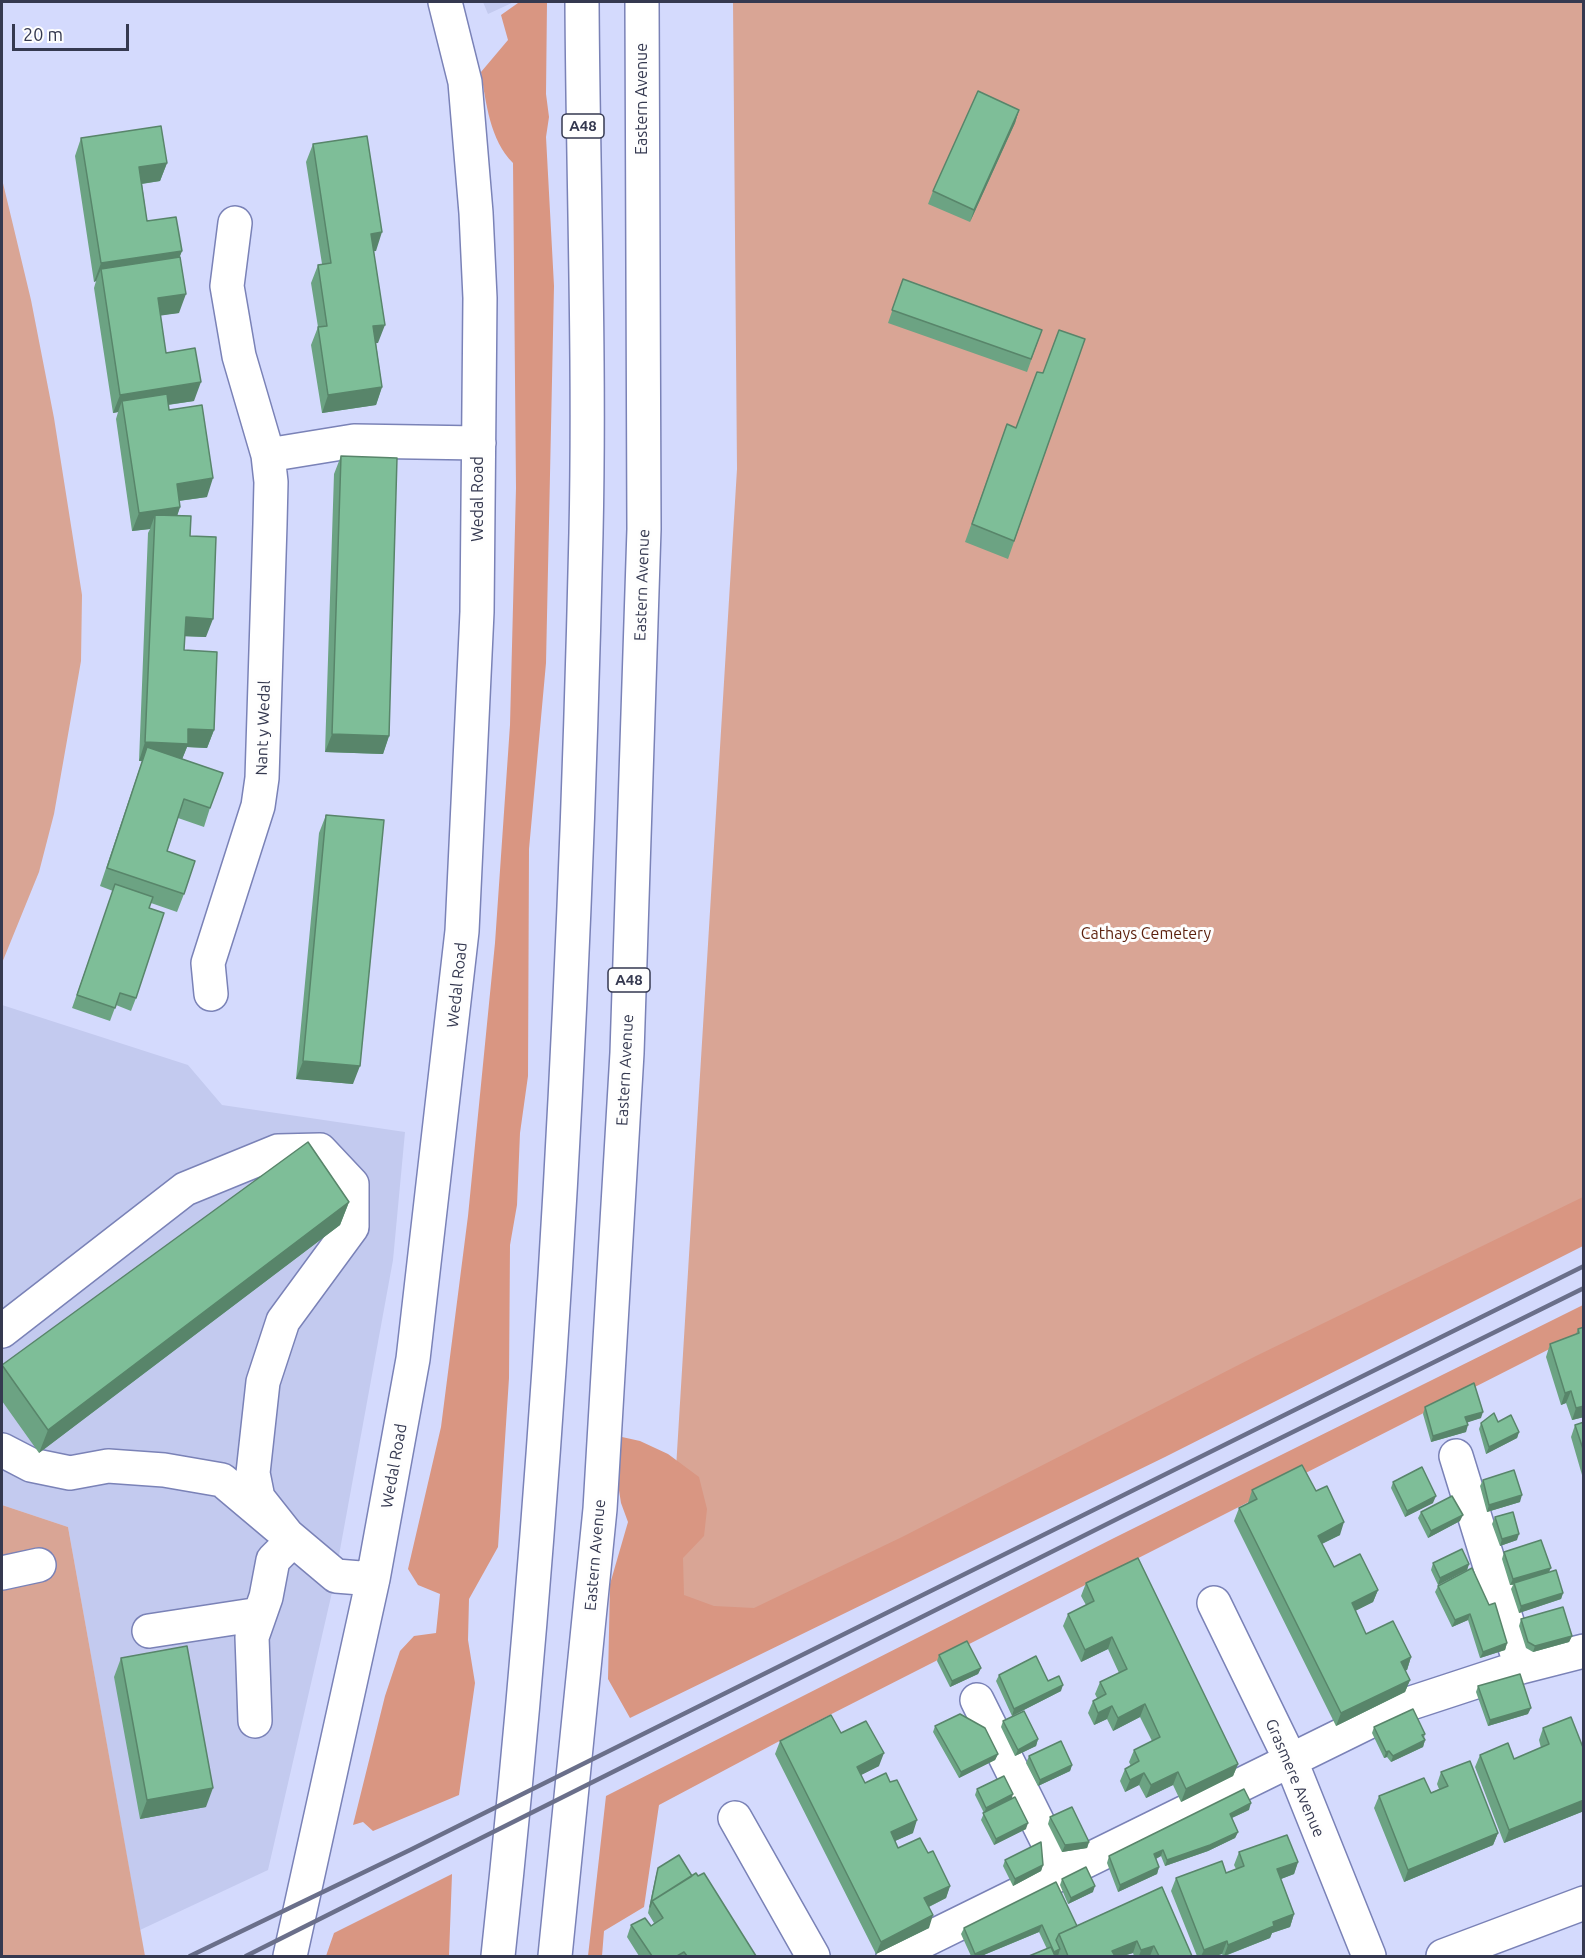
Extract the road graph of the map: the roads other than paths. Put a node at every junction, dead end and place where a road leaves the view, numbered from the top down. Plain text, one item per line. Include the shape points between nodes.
1 (445, 2) edge
2 (582, 2) edge
3 (642, 2) edge
4 (235, 223) dead end
5 (479, 443) junction
6 (268, 455) junction
7 (211, 994) dead end
8 (2, 1331) edge
9 (2, 1450) edge
10 (1456, 1456) dead end
11 (292, 1541) junction
12 (39, 1565) dead end
13 (2, 1572) edge
14 (374, 1579) junction
15 (1214, 1603) dead end
16 (260, 1614) junction
17 (148, 1631) dead end
18 (1584, 1651) edge
19 (1521, 1667) junction
20 (977, 1700) dead end
21 (255, 1721) dead end
22 (1290, 1760) junction
23 (735, 1818) dead end
24 (1062, 1871) junction
25 (1584, 1903) edge
26 (290, 1956) edge
27 (498, 1956) edge
28 (555, 1956) edge
29 (813, 1956) edge
30 (893, 1956) edge
31 (1369, 1956) edge
32 (1443, 1956) edge

1 - 5 main road, Wedal Road via 465,82 473,158 480,298
2 - 27 main road, A48 via 586,529 568,1039 542,1494
3 - 28 main road, Eastern Avenue / A48 via 644,529 627,1053 600,1509
4 - 6 main road, Nant y Wedal via 227,286 239,356
5 - 6 main road via 354,441
5 - 14 main road, Wedal Road via 477,612 462,931 413,1359
6 - 7 main road, Nant y Wedal via 271,482 262,778 255,817 208,963
8 - 11 main road via 185,1189 278,1151 320,1150 352,1184 352,1227 283,1321 262,1382 253,1473 258,1498
9 - 11 main road via 31,1465 70,1473 108,1466 222,1480
10 - 19 main road
11 - 14 main road via 336,1576
11 - 16 main road via 273,1560
12 - 13 main road
14 - 26 main road, Wedal Road
15 - 22 main road, Grasmere Avenue
16 - 17 main road
16 - 21 main road via 252,1637
18 - 19 main road
19 - 22 main road via 1412,1701
20 - 24 main road
22 - 24 main road
22 - 31 main road, Grasmere Avenue
23 - 29 main road
24 - 30 main road
25 - 32 main road

